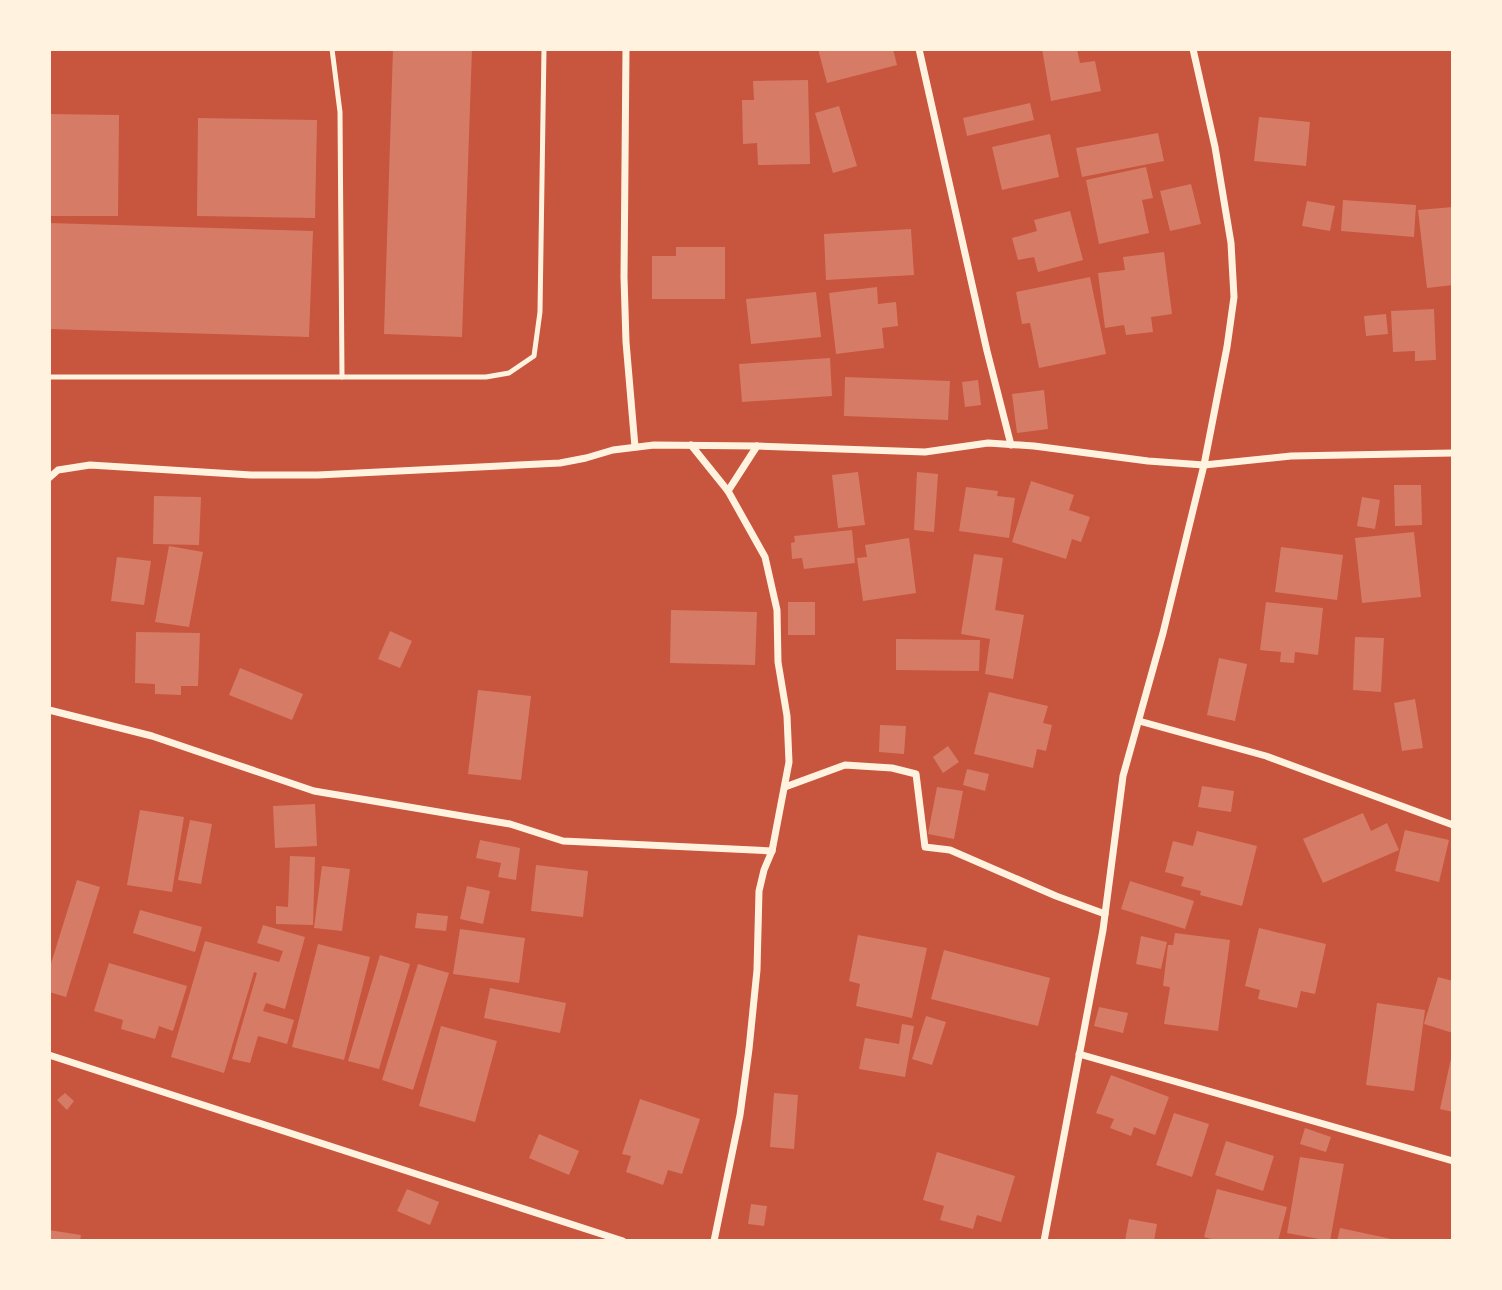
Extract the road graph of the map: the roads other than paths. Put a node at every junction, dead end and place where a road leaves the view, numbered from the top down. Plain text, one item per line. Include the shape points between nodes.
1 (332, 49) edge
2 (544, 49) edge
3 (626, 49) edge
4 (919, 49) edge
5 (1193, 49) edge
6 (49, 377) edge
7 (342, 377) junction
8 (691, 445) junction
9 (1011, 445) junction
10 (757, 446) junction
11 (635, 447) junction
12 (1453, 453) edge
13 (1204, 465) junction
14 (49, 478) edge
15 (729, 491) junction
16 (49, 710) edge
17 (1139, 721) junction
18 (785, 787) junction
19 (1453, 825) edge
20 (772, 851) junction
21 (1105, 914) junction
22 (1079, 1054) junction
23 (49, 1055) edge
24 (1453, 1161) edge
25 (623, 1241) edge
26 (714, 1241) edge
27 (1044, 1241) edge

1 - 7 lane via 340,112
2 - 7 lane via 540,312 534,356 509,373 486,377
3 - 11 street via 624,277
4 - 9 street
5 - 13 street via 1227,216 1234,297
6 - 7 lane
8 - 10 street
8 - 11 street
8 - 15 street
9 - 10 street via 988,443 925,452
9 - 13 street
10 - 15 street
11 - 14 street via 560,463 318,475 90,465 58,470
12 - 13 street via 1292,456
13 - 17 street
15 - 18 street via 765,557 776,610 789,762
16 - 20 street via 152,736 314,791 510,824 563,841
17 - 19 street via 1266,757
17 - 21 street via 1123,776
18 - 20 street
18 - 21 street via 845,765 916,774 925,847 950,849
20 - 26 street via 759,891 757,970 740,1115
21 - 22 street
22 - 24 street
22 - 27 street
23 - 25 street

